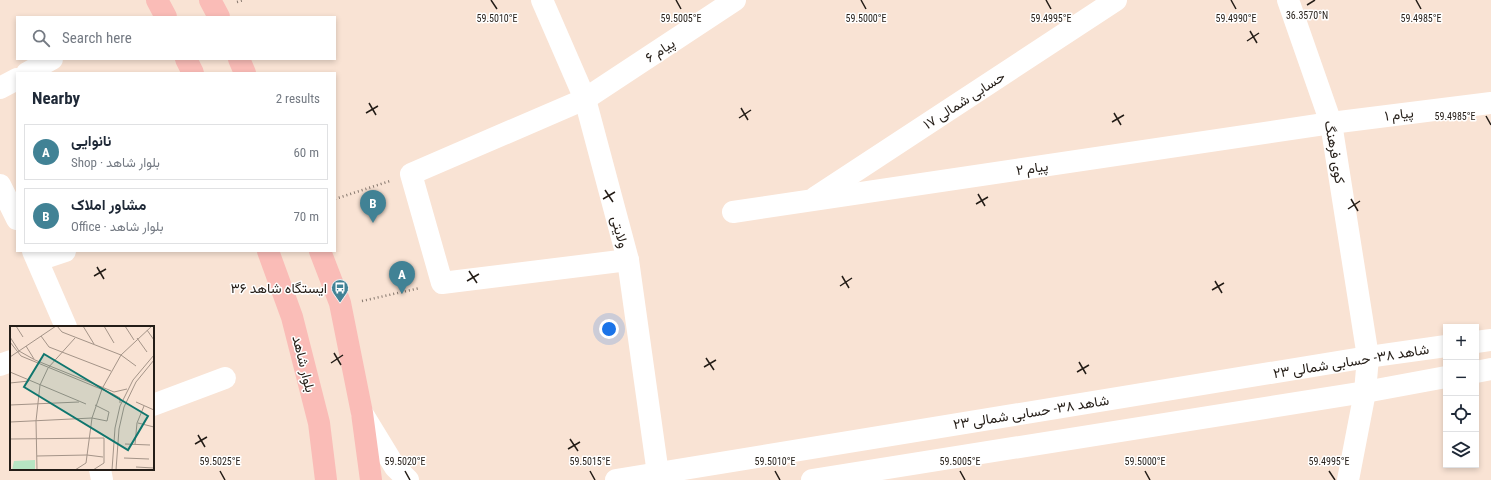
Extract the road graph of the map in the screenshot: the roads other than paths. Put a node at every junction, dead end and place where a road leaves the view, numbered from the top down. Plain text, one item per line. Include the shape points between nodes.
1 (157, 0) edge
2 (210, 0) edge
3 (542, 0) edge
4 (735, 0) edge
5 (1116, 0) edge
6 (1288, 0) edge
7 (165, 16) edge
8 (218, 16) edge
9 (50, 60) edge
10 (186, 60) edge
11 (240, 60) edge
12 (29, 72) edge
13 (192, 72) edge
14 (246, 72) edge
15 (16, 80) edge
16 (1491, 86) edge
17 (0, 88) edge
18 (585, 99) junction
19 (1491, 103) edge
20 (1464, 106) junction
21 (1332, 123) junction
22 (0, 185) edge
23 (811, 200) junction
24 (733, 212) dead end
25 (16, 217) edge
26 (59, 252) edge
27 (268, 252) edge
28 (320, 252) edge
29 (35, 256) edge
30 (628, 260) junction
31 (66, 326) edge
32 (1491, 340) edge
33 (1479, 342) edge
34 (1443, 346) edge
35 (1368, 357) junction
36 (10, 361) edge
37 (0, 364) edge
38 (1491, 369) edge
39 (1479, 371) edge
40 (225, 378) dead end
41 (1443, 378) edge
42 (1365, 392) junction
43 (154, 405) edge
44 (362, 413) junction
45 (100, 470) edge
46 (658, 474) junction
47 (102, 480) edge
48 (326, 480) edge
49 (371, 480) edge
50 (408, 480) edge
51 (616, 480) edge
52 (812, 480) edge
53 (1348, 480) edge

1 - 7 main road
2 - 8 main road
3 - 18 street, ولایتی
4 - 18 street, پیام ۶
5 - 23 street, حسابی شمالی ۱۷
6 - 21 street, کوی فرهنگ
9 - 12 street
10 - 13 main road
11 - 14 main road
15 - 17 street
16 - 20 street
18 - 30 street, ولایتی
18 - 30 street, پیام ۶ via 411,174 442,283
19 - 20 street, پیام ۱
20 - 21 street, پیام ۱
21 - 23 street, پیام ۲
21 - 35 street, کوی فرهنگ
22 - 25 street
23 - 24 street, پیام ۲
26 - 29 street
27 - 48 main road, بلوار شاهد via 292,317 319,423
28 - 44 main road via 340,305
29 - 31 street
30 - 46 street, ولایتی
32 - 33 street
34 - 35 street, شاهد ۳۸- حسابی شمالی ۲۳
35 - 42 street, کوی فرهنگ
35 - 46 street, شاهد ۳۸- حسابی شمالی ۲۳
36 - 37 street
38 - 39 street
40 - 43 street
41 - 42 street
42 - 52 street
42 - 53 street, کوی فرهنگ
44 - 49 main road
44 - 50 street via 395,467
45 - 47 street
46 - 51 street, شاهد ۳۸- حسابی شمالی ۲۳

